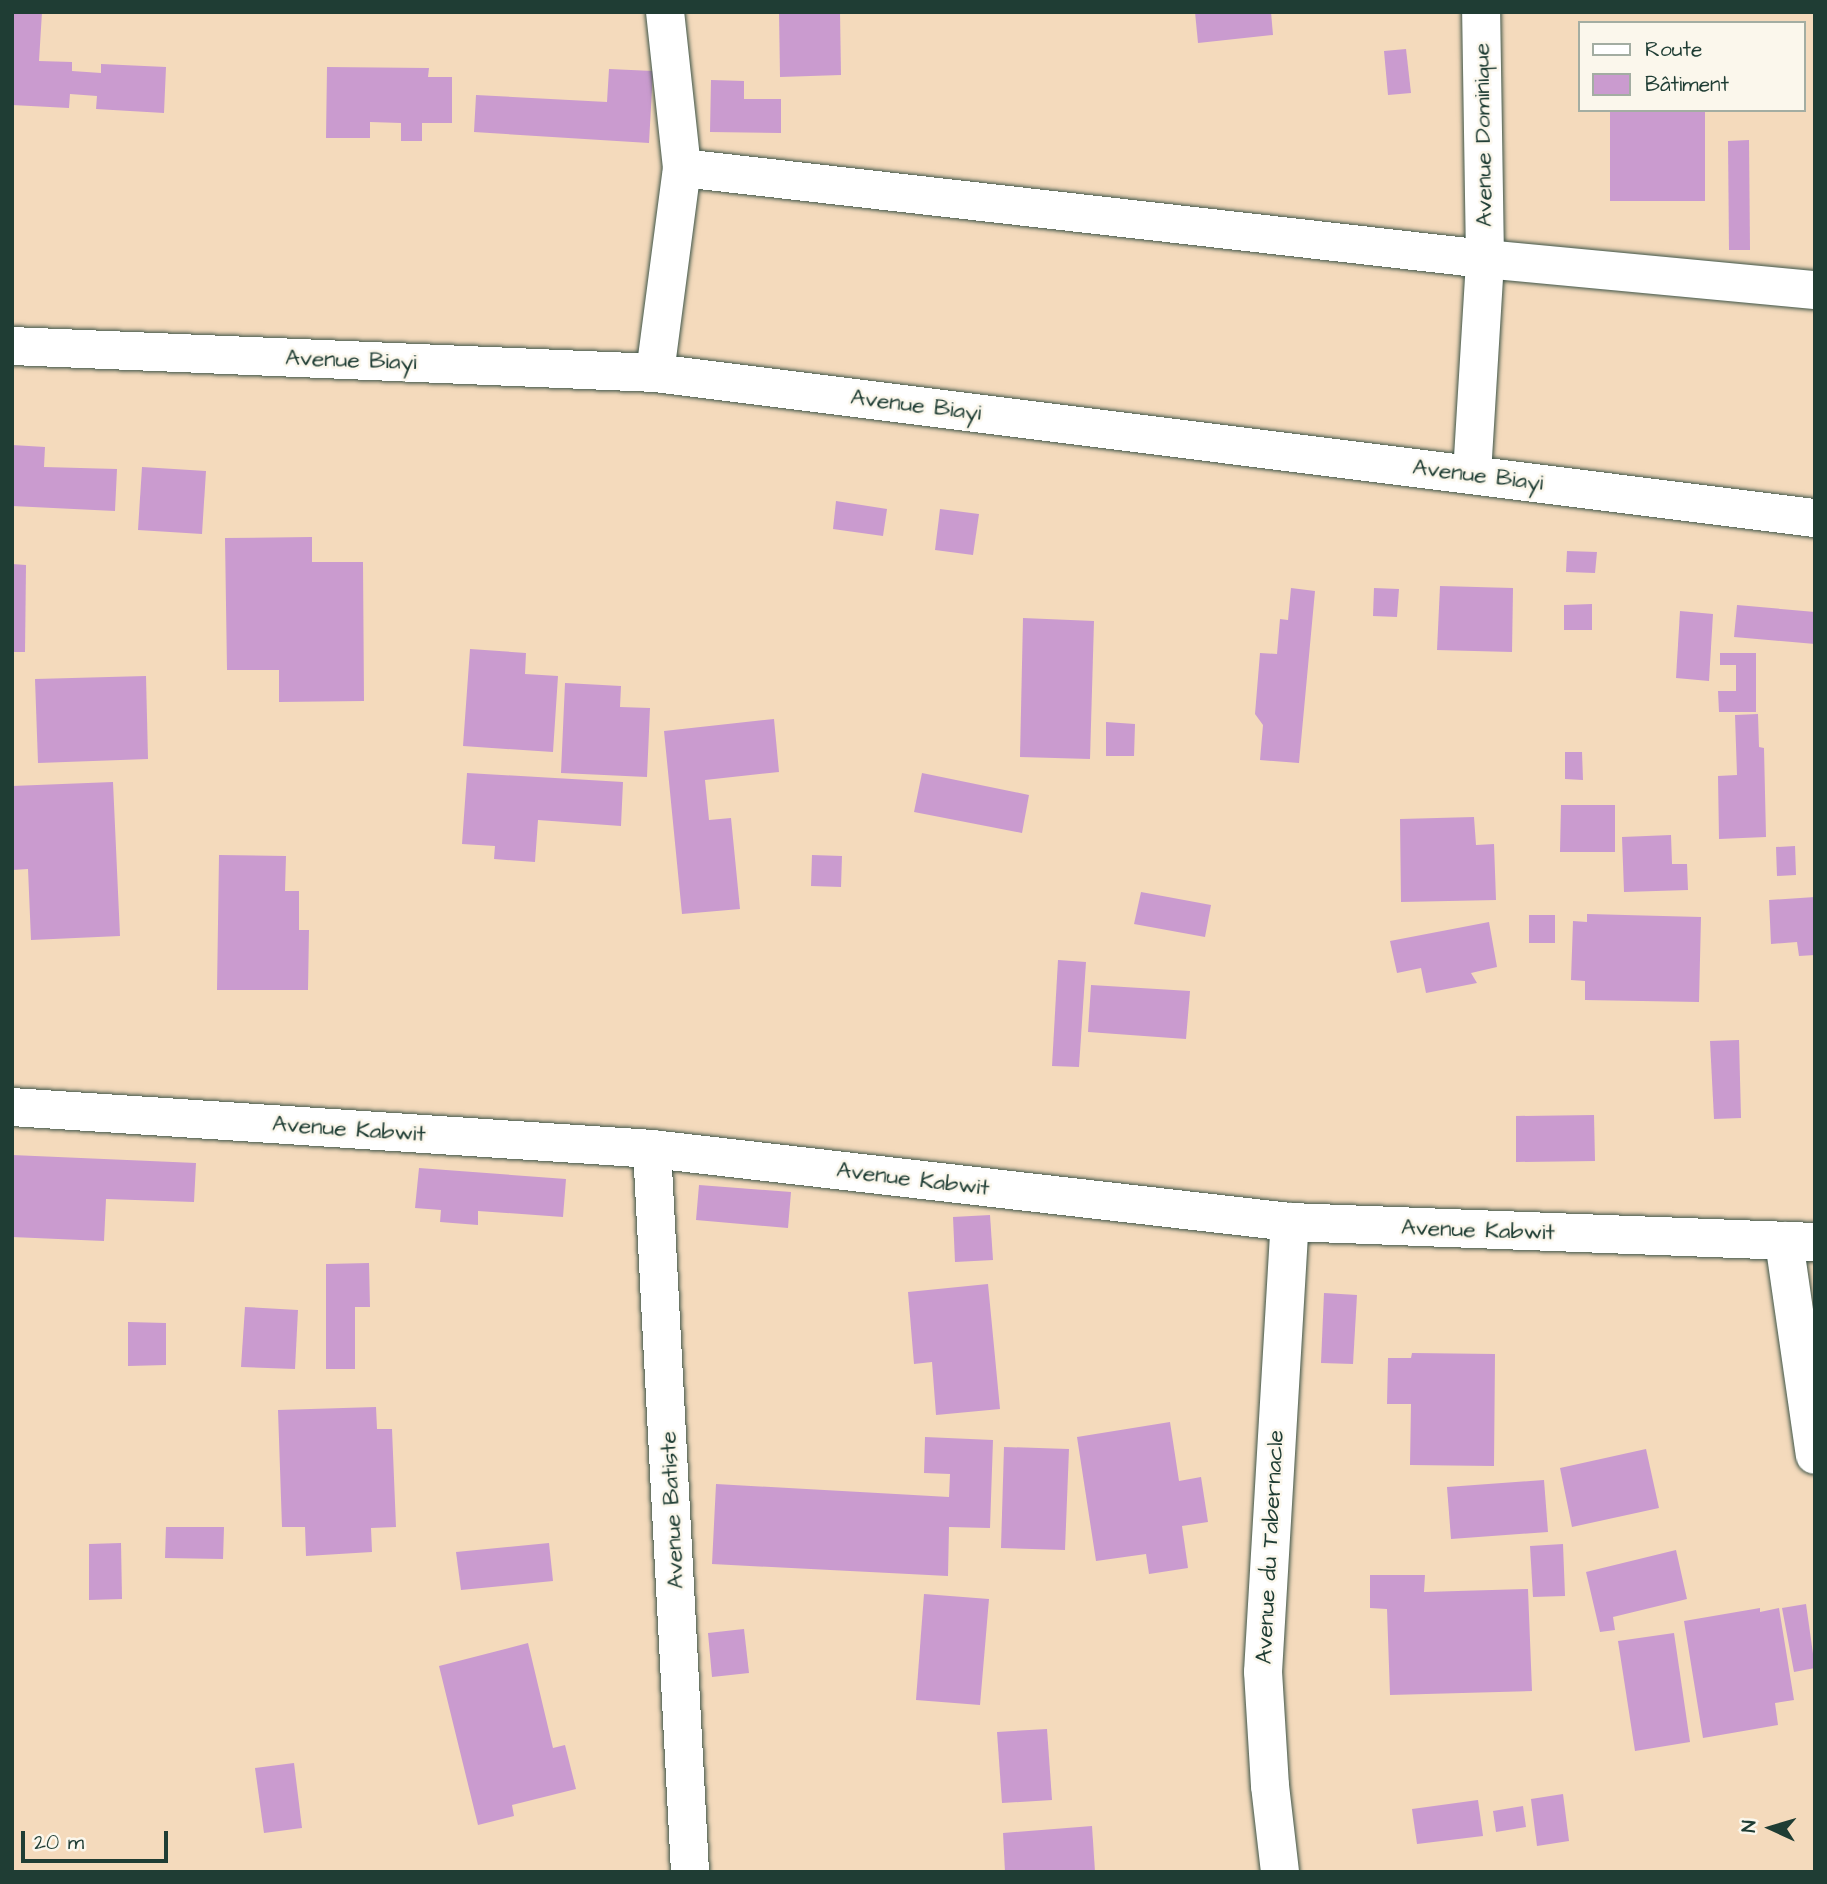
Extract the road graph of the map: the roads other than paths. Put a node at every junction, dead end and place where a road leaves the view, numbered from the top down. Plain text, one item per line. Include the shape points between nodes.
1 (664, 12) edge
2 (1480, 12) edge
3 (682, 168) junction
4 (1485, 259) junction
5 (1815, 290) edge
6 (12, 346) edge
7 (655, 373) junction
8 (1472, 474) junction
9 (1815, 517) edge
10 (12, 1107) edge
11 (652, 1149) junction
12 (1290, 1222) junction
13 (1799, 1242) edge
14 (1815, 1455) edge
15 (690, 1872) edge
16 (1280, 1872) edge

1 - 3 street
2 - 4 street, Avenue Dominique
3 - 4 street
3 - 7 street
4 - 5 street
4 - 8 street, Avenue Dominique
6 - 7 street, Avenue Biayi
7 - 8 street, Avenue Biayi
8 - 9 street, Avenue Biayi
10 - 11 street, Avenue Kabwit
11 - 12 street, Avenue Kabwit
11 - 15 street, Avenue Batiste
12 - 13 street, Avenue Kabwit
12 - 16 street, Avenue du Tabernacle via 1263,1672
13 - 14 street

